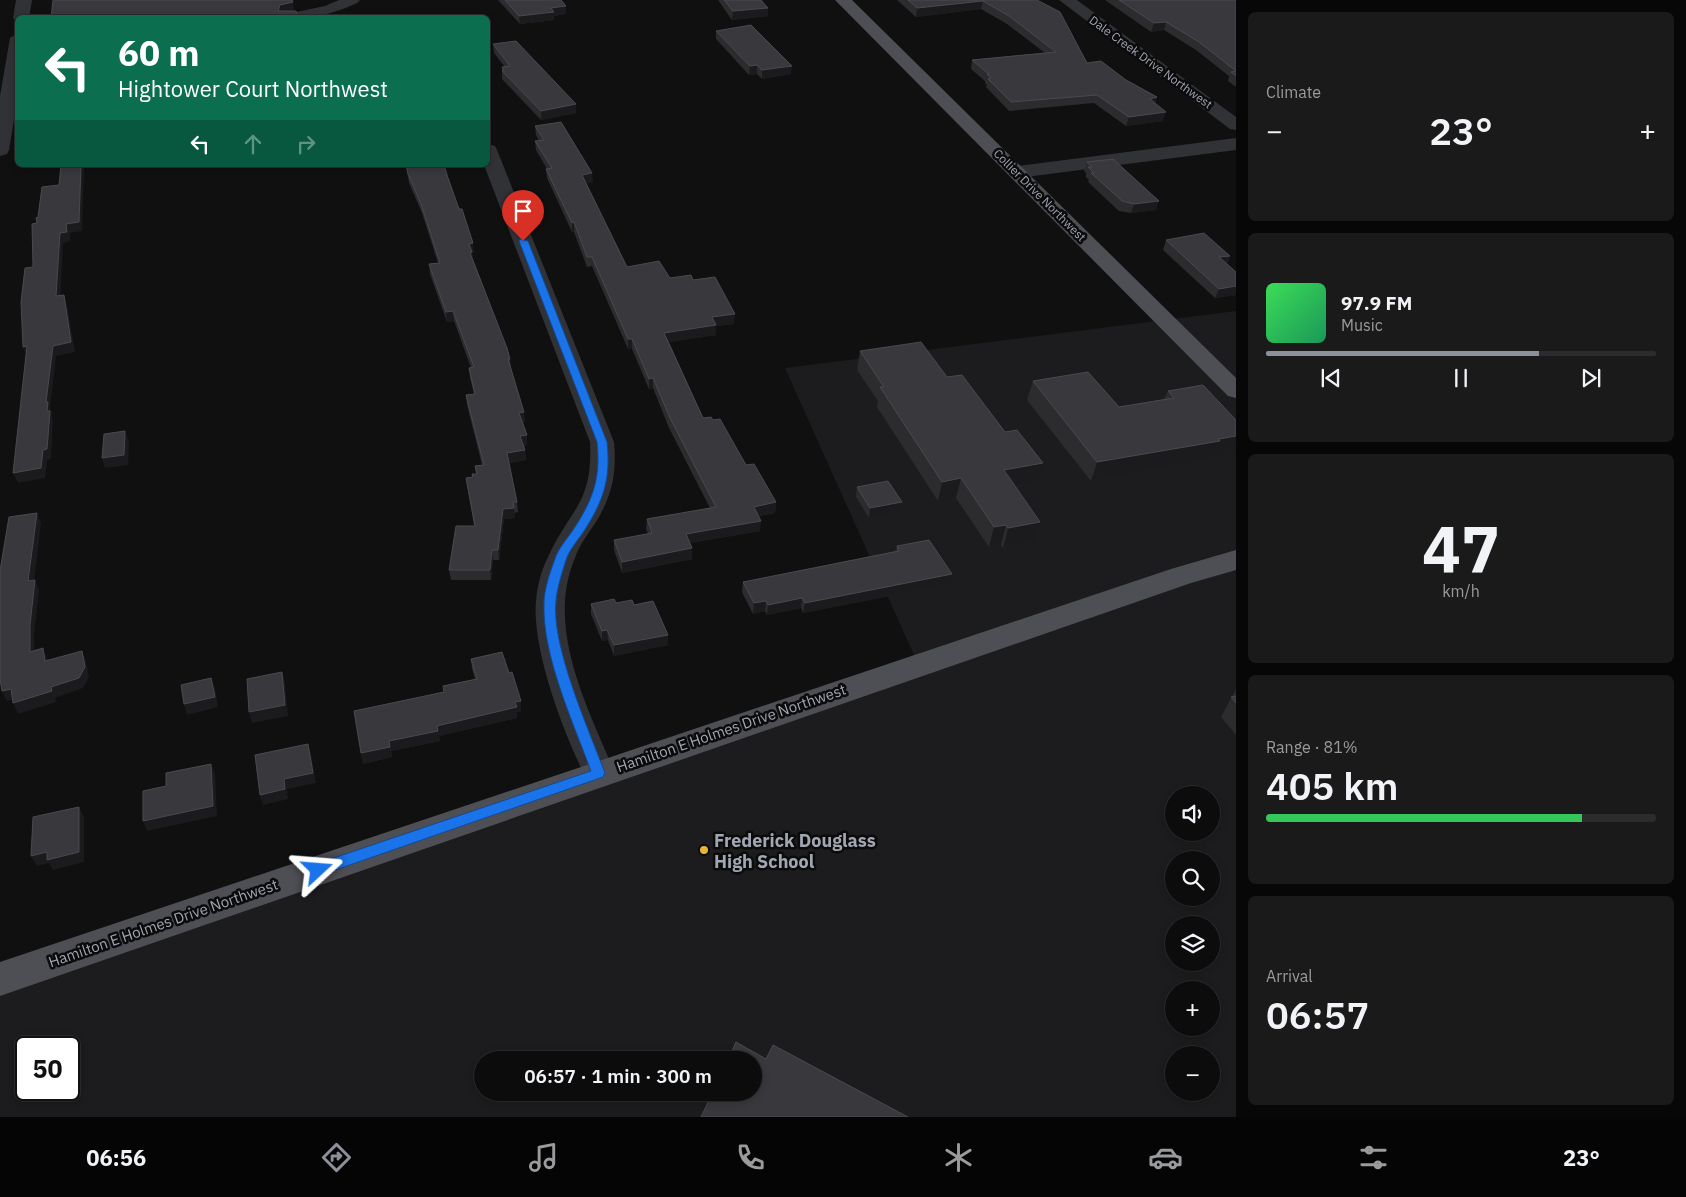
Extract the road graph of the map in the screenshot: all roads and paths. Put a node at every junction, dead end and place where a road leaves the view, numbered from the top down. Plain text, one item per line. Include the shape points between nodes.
1 (24, 0) edge
2 (352, 0) edge
3 (843, 0) edge
4 (1066, 0) edge
5 (22, 15) edge
6 (303, 15) edge
7 (15, 48) edge
8 (6, 69) edge
9 (1236, 125) edge
10 (1236, 144) edge
11 (0, 150) edge
12 (490, 155) edge
13 (1018, 172) junction
14 (1236, 391) edge
15 (1236, 560) edge
16 (598, 773) junction
17 (0, 979) edge

1 - 5 street
2 - 6 street via 329,10
3 - 13 main road, Collier Drive Northwest
4 - 9 street, Dale Creek Drive Northwest
7 - 8 street
8 - 11 street
10 - 13 street
12 - 16 street via 602,442 605,465 600,490 589,514 560,558 550,602 552,631 567,690
13 - 14 main road, Collier Drive Northwest
15 - 16 main road, Hamilton E Holmes Drive Northwest
16 - 17 main road, Hamilton E Holmes Drive Northwest

